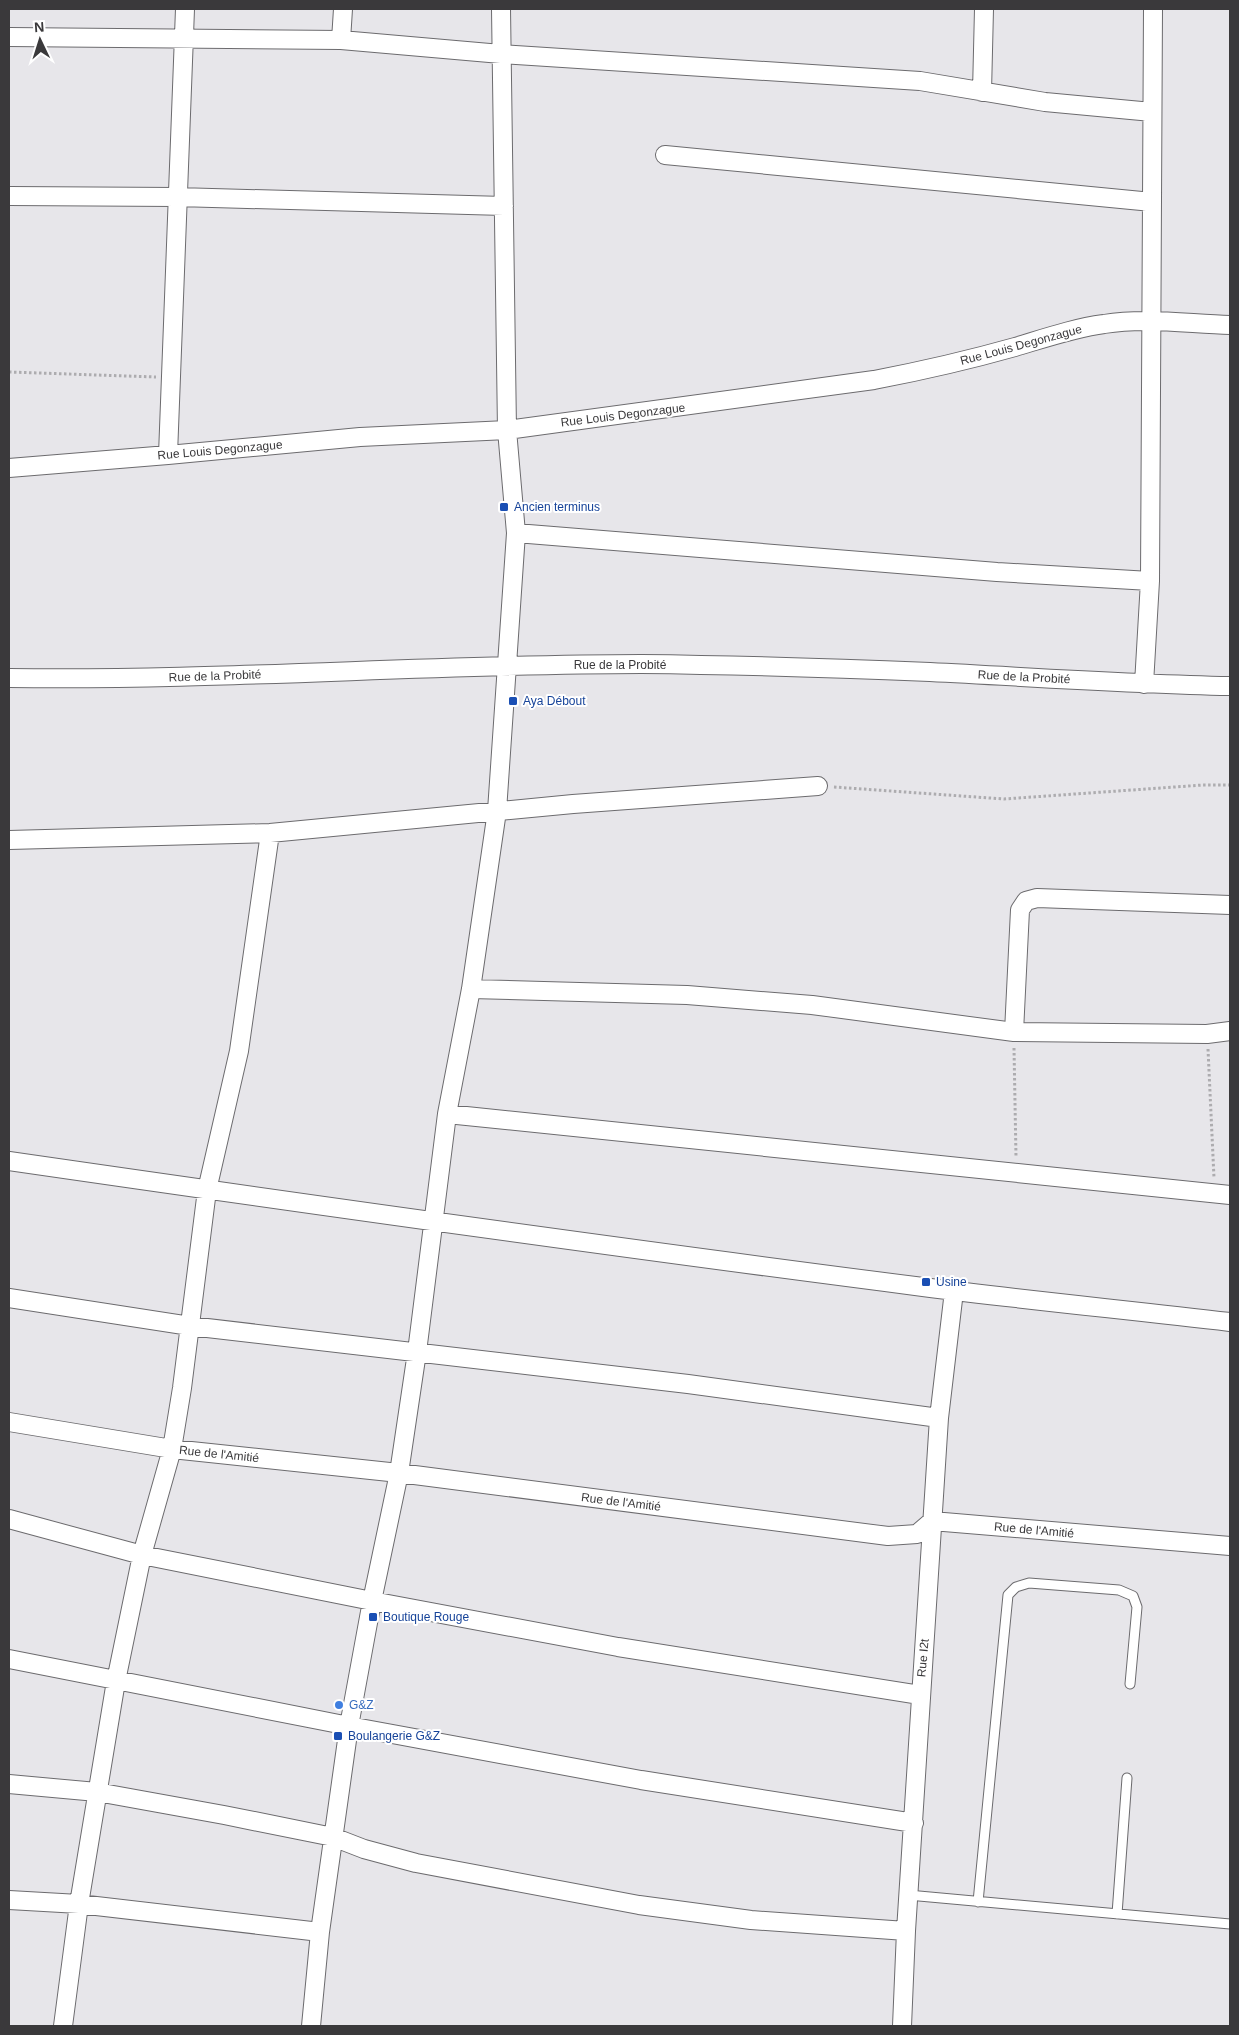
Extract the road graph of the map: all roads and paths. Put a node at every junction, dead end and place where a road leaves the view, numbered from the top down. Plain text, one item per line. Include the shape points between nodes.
1 (185, 9) edge
2 (343, 9) edge
3 (501, 9) edge
4 (984, 9) edge
5 (1153, 9) edge
6 (9, 37) edge
7 (184, 39) junction
8 (341, 40) junction
9 (501, 54) junction
10 (982, 92) junction
11 (1152, 112) junction
12 (665, 155) dead end
13 (9, 196) edge
14 (177, 197) junction
15 (1152, 202) junction
16 (504, 206) junction
17 (1151, 321) junction
18 (1230, 325) edge
19 (9, 372) edge
20 (171, 377) junction
21 (507, 430) junction
22 (168, 455) junction
23 (9, 468) edge
24 (516, 533) junction
25 (1150, 581) junction
26 (507, 667) junction
27 (9, 678) edge
28 (1144, 684) junction
29 (1230, 686) edge
30 (1230, 785) edge
31 (818, 786) joint
32 (497, 811) junction
33 (270, 833) junction
34 (9, 840) edge
35 (1230, 905) edge
36 (471, 989) junction
37 (1230, 1031) edge
38 (1014, 1032) junction
39 (1208, 1034) junction
40 (447, 1114) junction
41 (9, 1161) edge
42 (1016, 1174) junction
43 (207, 1190) junction
44 (1223, 1195) edge
45 (433, 1222) junction
46 (954, 1290) junction
47 (9, 1298) edge
48 (1230, 1322) edge
49 (190, 1326) junction
50 (417, 1352) junction
51 (939, 1418) junction
52 (9, 1422) edge
53 (172, 1449) junction
54 (398, 1473) junction
55 (9, 1519) edge
56 (932, 1521) junction
57 (1230, 1546) edge
58 (142, 1555) junction
59 (372, 1601) junction
60 (9, 1659) edge
61 (116, 1681) junction
62 (1130, 1684) dead end
63 (920, 1696) junction
64 (349, 1726) junction
65 (1126, 1778) dead end
66 (9, 1784) edge
67 (97, 1792) junction
68 (914, 1823) junction
69 (333, 1837) junction
70 (908, 1895) junction
71 (9, 1900) edge
72 (978, 1902) junction
73 (79, 1904) junction
74 (1117, 1914) junction
75 (1230, 1924) edge
76 (906, 1931) junction
77 (320, 1932) junction
78 (63, 2026) edge
79 (311, 2026) edge
80 (902, 2026) edge

1 - 7 street
2 - 8 street
3 - 9 street
4 - 10 street
5 - 11 street
6 - 7 street
7 - 8 street
7 - 14 street
8 - 9 street
9 - 10 street via 920,82
9 - 16 street
10 - 11 street via 1045,102
11 - 15 street
12 - 15 street
13 - 14 street
14 - 16 street
14 - 20 street
15 - 17 street
16 - 21 street
17 - 18 street, Rue Louis Degonzague
17 - 21 street, Rue Louis Degonzague via 1105,324 1053,334 874,380
17 - 25 street
19 - 20 path
20 - 22 street
21 - 22 street, Rue Louis Degonzague via 360,436
21 - 24 street
22 - 23 street, Rue Louis Degonzague
24 - 25 street via 997,572
24 - 26 street
25 - 28 street
26 - 27 street, Rue de la Probité via 104,679
26 - 28 street, Rue de la Probité via 638,664 778,666
26 - 32 street
28 - 29 street, Rue de la Probité
30 - 31 path via 1004,799
31 - 32 street
32 - 33 street
32 - 36 street
33 - 34 street
33 - 43 street via 239,1051
35 - 38 street via 1037,898 1026,901 1020,910
36 - 38 street via 687,996 812,1005
36 - 40 street
37 - 39 street
38 - 39 street
38 - 42 path
39 - 44 path via 1208,1091
40 - 42 street
40 - 45 street
41 - 43 street
42 - 44 street
43 - 45 street
43 - 49 street
45 - 46 street
45 - 50 street
46 - 48 street
46 - 51 street, Rue I2t
47 - 49 street
49 - 50 street
49 - 53 street
50 - 51 street
50 - 54 street
51 - 56 street, Rue I2t
52 - 53 street, Rue de l'Amitié
53 - 54 street, Rue de l'Amitié
53 - 58 street
54 - 56 street, Rue de l'Amitié via 888,1536 917,1534
54 - 59 street
55 - 58 street
56 - 57 street, Rue de l'Amitié
56 - 63 street, Rue I2t
58 - 59 street
58 - 61 street
59 - 63 street via 618,1647
59 - 64 street
60 - 61 street
61 - 64 street
61 - 67 street
62 - 72 lane via 1137,1607 1133,1596 1119,1590 1029,1583 1016,1587 1008,1595
63 - 68 street, Rue I2t
64 - 68 street via 642,1780
64 - 69 street
65 - 74 lane
66 - 67 street
67 - 69 street
67 - 73 street
68 - 70 street, Rue I2t
69 - 76 street via 364,1850 416,1862 639,1905 751,1920
69 - 77 street
70 - 72 lane
70 - 76 street, Rue I2t
71 - 73 street
72 - 74 lane
73 - 77 street
73 - 78 street
74 - 75 lane
76 - 80 street, Rue I2t
77 - 79 street

